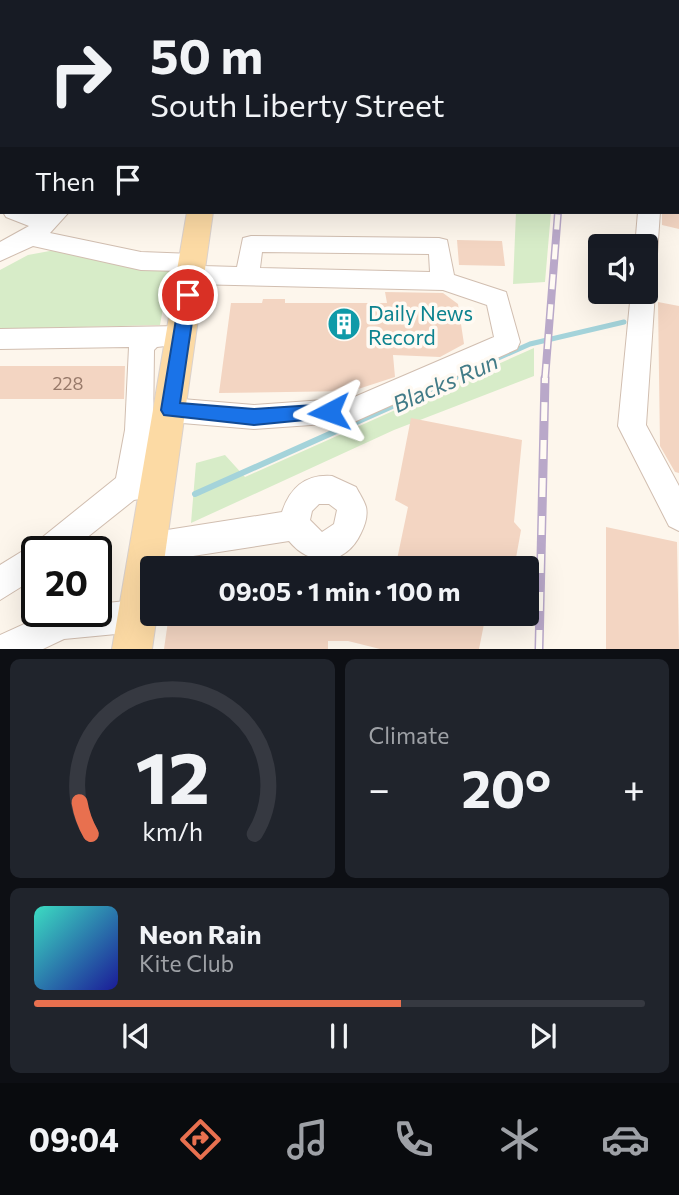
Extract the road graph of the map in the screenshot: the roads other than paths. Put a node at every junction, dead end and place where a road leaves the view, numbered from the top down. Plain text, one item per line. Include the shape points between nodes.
1 (19, 214) edge
2 (200, 214) edge
3 (649, 214) edge
4 (45, 224) edge
5 (647, 234) edge
6 (0, 251) edge
7 (192, 269) junction
8 (248, 276) junction
9 (443, 281) junction
10 (642, 304) edge
11 (182, 336) junction
12 (149, 338) junction
13 (0, 339) edge
14 (158, 409) junction
15 (144, 486) junction
16 (679, 516) edge
17 (295, 525) dead end
18 (69, 536) edge
19 (148, 548) junction
20 (21, 569) edge
21 (0, 583) edge
22 (138, 616) junction
23 (7, 649) edge
24 (132, 649) edge

1 - 4 street
2 - 7 main road
3 - 5 street
4 - 6 street
4 - 7 street via 141,261
7 - 8 street
7 - 11 main road
8 - 9 street
8 - 9 street via 250,244 439,246
9 - 14 street via 498,299 508,342 354,410 254,417
10 - 16 street via 632,426
11 - 12 street
11 - 14 main road
12 - 13 street
12 - 14 street via 142,347
14 - 15 main road
15 - 18 street
15 - 19 main road
17 - 19 street
19 - 22 main road
20 - 21 street
22 - 23 street via 62,623
22 - 24 main road

